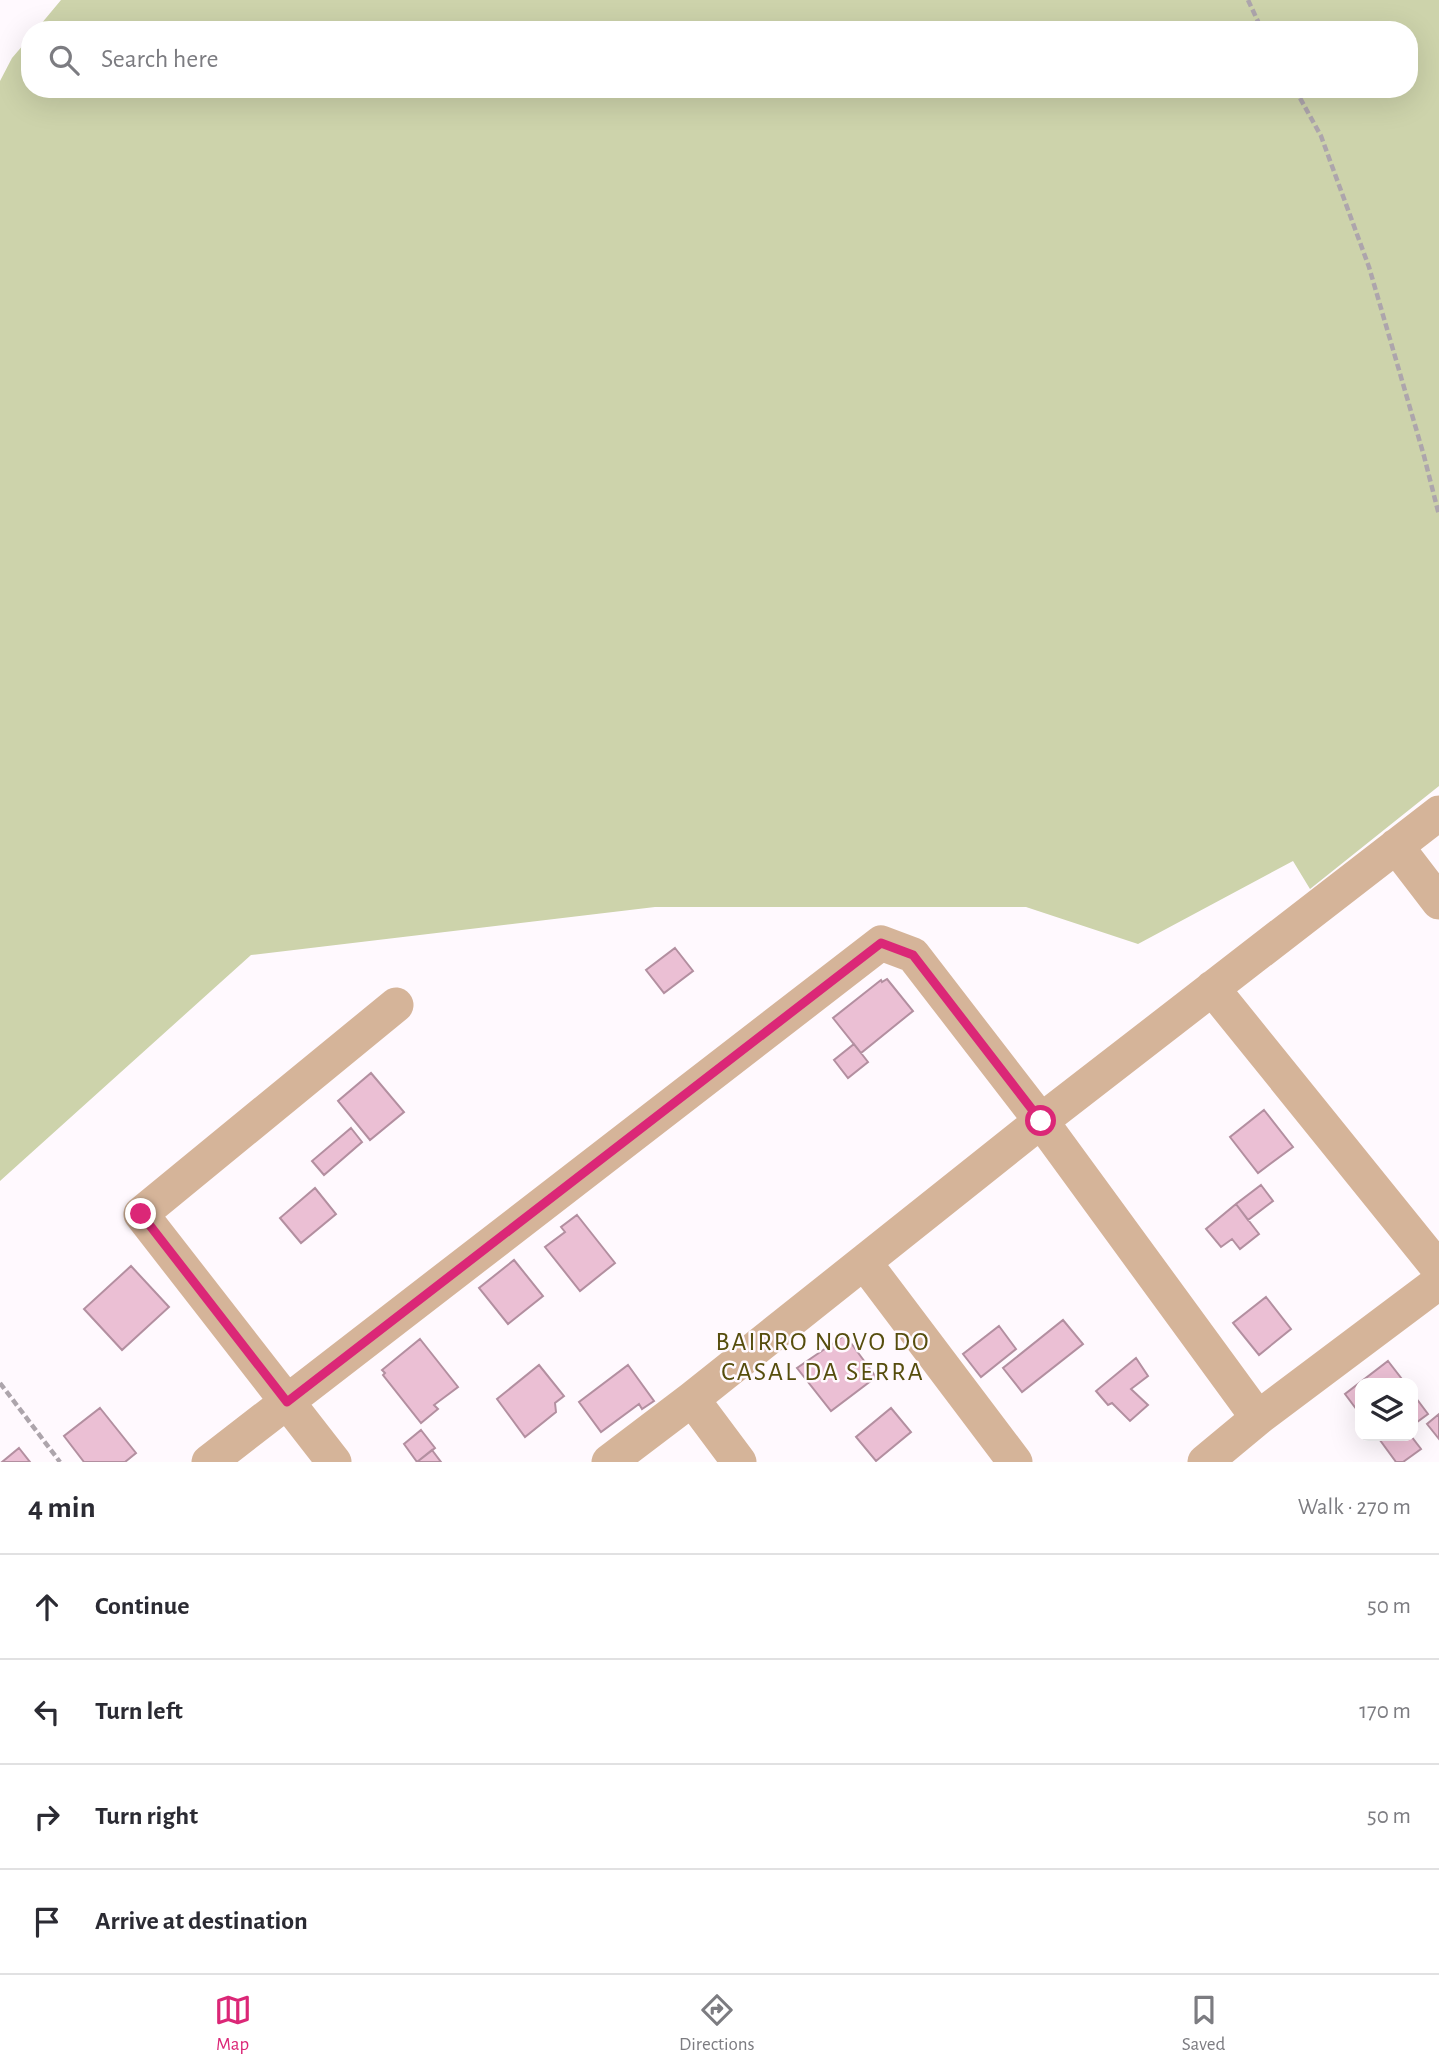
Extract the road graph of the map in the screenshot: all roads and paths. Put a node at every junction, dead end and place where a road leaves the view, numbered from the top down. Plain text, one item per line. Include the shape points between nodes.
1 (1248, 0) edge
2 (1258, 21) edge
3 (1300, 98) edge
4 (1439, 515) edge
5 (1439, 813) edge
6 (1396, 846) junction
7 (1439, 902) edge
8 (1212, 988) junction
9 (396, 1004) dead end
10 (1041, 1121) junction
11 (863, 1262) junction
12 (1439, 1269) edge
13 (1439, 1282) edge
14 (0, 1383) edge
15 (692, 1399) junction
16 (287, 1402) junction
17 (1258, 1418) junction
18 (60, 1462) edge
19 (209, 1462) edge
20 (334, 1462) edge
21 (609, 1462) edge
22 (739, 1462) edge
23 (1015, 1462) edge
24 (1205, 1462) edge

1 - 2 path
3 - 4 path via 1321,136 1369,267
5 - 6 street
6 - 7 street
6 - 8 street
8 - 10 street
8 - 12 street
9 - 16 street via 141,1214
10 - 11 street
10 - 16 street via 913,955 881,943
10 - 17 street
11 - 15 street
11 - 23 street
13 - 17 street
14 - 18 path
15 - 21 street
15 - 22 street
16 - 19 street
16 - 20 street
17 - 24 street

